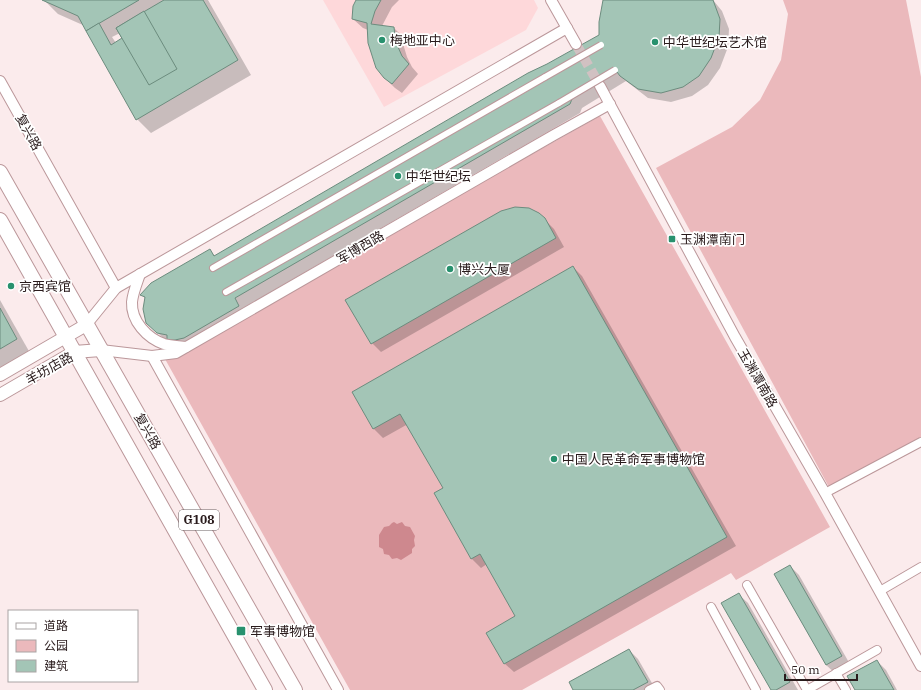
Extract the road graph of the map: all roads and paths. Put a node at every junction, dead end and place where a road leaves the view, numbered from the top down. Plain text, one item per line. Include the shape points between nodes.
1 (551, 0) edge
2 (567, 28) junction
3 (576, 44) tunnel mouth
4 (602, 45) dead end
5 (615, 70) dead end
6 (0, 81) edge
7 (600, 86) tunnel mouth
8 (610, 104) junction
9 (0, 172) edge
10 (0, 220) edge
11 (213, 268) dead end
12 (140, 274) junction
13 (116, 288) junction
14 (226, 292) dead end
15 (86, 325) junction
16 (66, 337) junction
17 (186, 347) junction
18 (101, 350) junction
19 (74, 352) junction
20 (152, 356) junction
21 (0, 375) edge
22 (0, 395) edge
23 (921, 442) edge
24 (825, 493) junction
25 (921, 567) edge
26 (747, 585) dead end
27 (880, 591) junction
28 (711, 607) dead end
29 (877, 650) dead end
30 (921, 666) edge
31 (836, 673) junction
32 (265, 690) edge
33 (295, 690) edge
34 (338, 690) edge
35 (649, 690) edge
36 (660, 690) edge
37 (756, 690) edge
38 (807, 690) edge
39 (846, 690) edge

1 - 2 street
2 - 3 street
2 - 12 street
4 - 11 street, bridge
5 - 14 street, bridge
6 - 13 street, 复兴路
7 - 8 street, 玉渊潭南路
8 - 17 street, 军博西路
8 - 24 street, 玉渊潭南路 via 735,337
9 - 15 highway, 复兴路 / G108
10 - 16 highway, 复兴路 / G108
12 - 13 street
12 - 17 street via 132,302 134,314 141,328 151,338 166,344
13 - 15 street
15 - 16 main road, 羊坊店路
15 - 18 highway, 复兴路 / G108
16 - 19 highway, 复兴路 / G108
16 - 21 main road, 羊坊店路
17 - 20 street, 军博西路 via 170,355
18 - 19 main road, 羊坊店路
18 - 20 street, 军博西路
18 - 33 highway, 复兴路 / G108
19 - 22 main road, 羊坊店路
19 - 32 highway, 复兴路 / G108
20 - 34 street
23 - 24 street
24 - 27 street, 玉渊潭南路
25 - 27 street
26 - 38 street
27 - 30 street, 玉渊潭南路
28 - 37 street
29 - 31 street
31 - 38 street
31 - 39 street
35 - 36 street via 657,686

